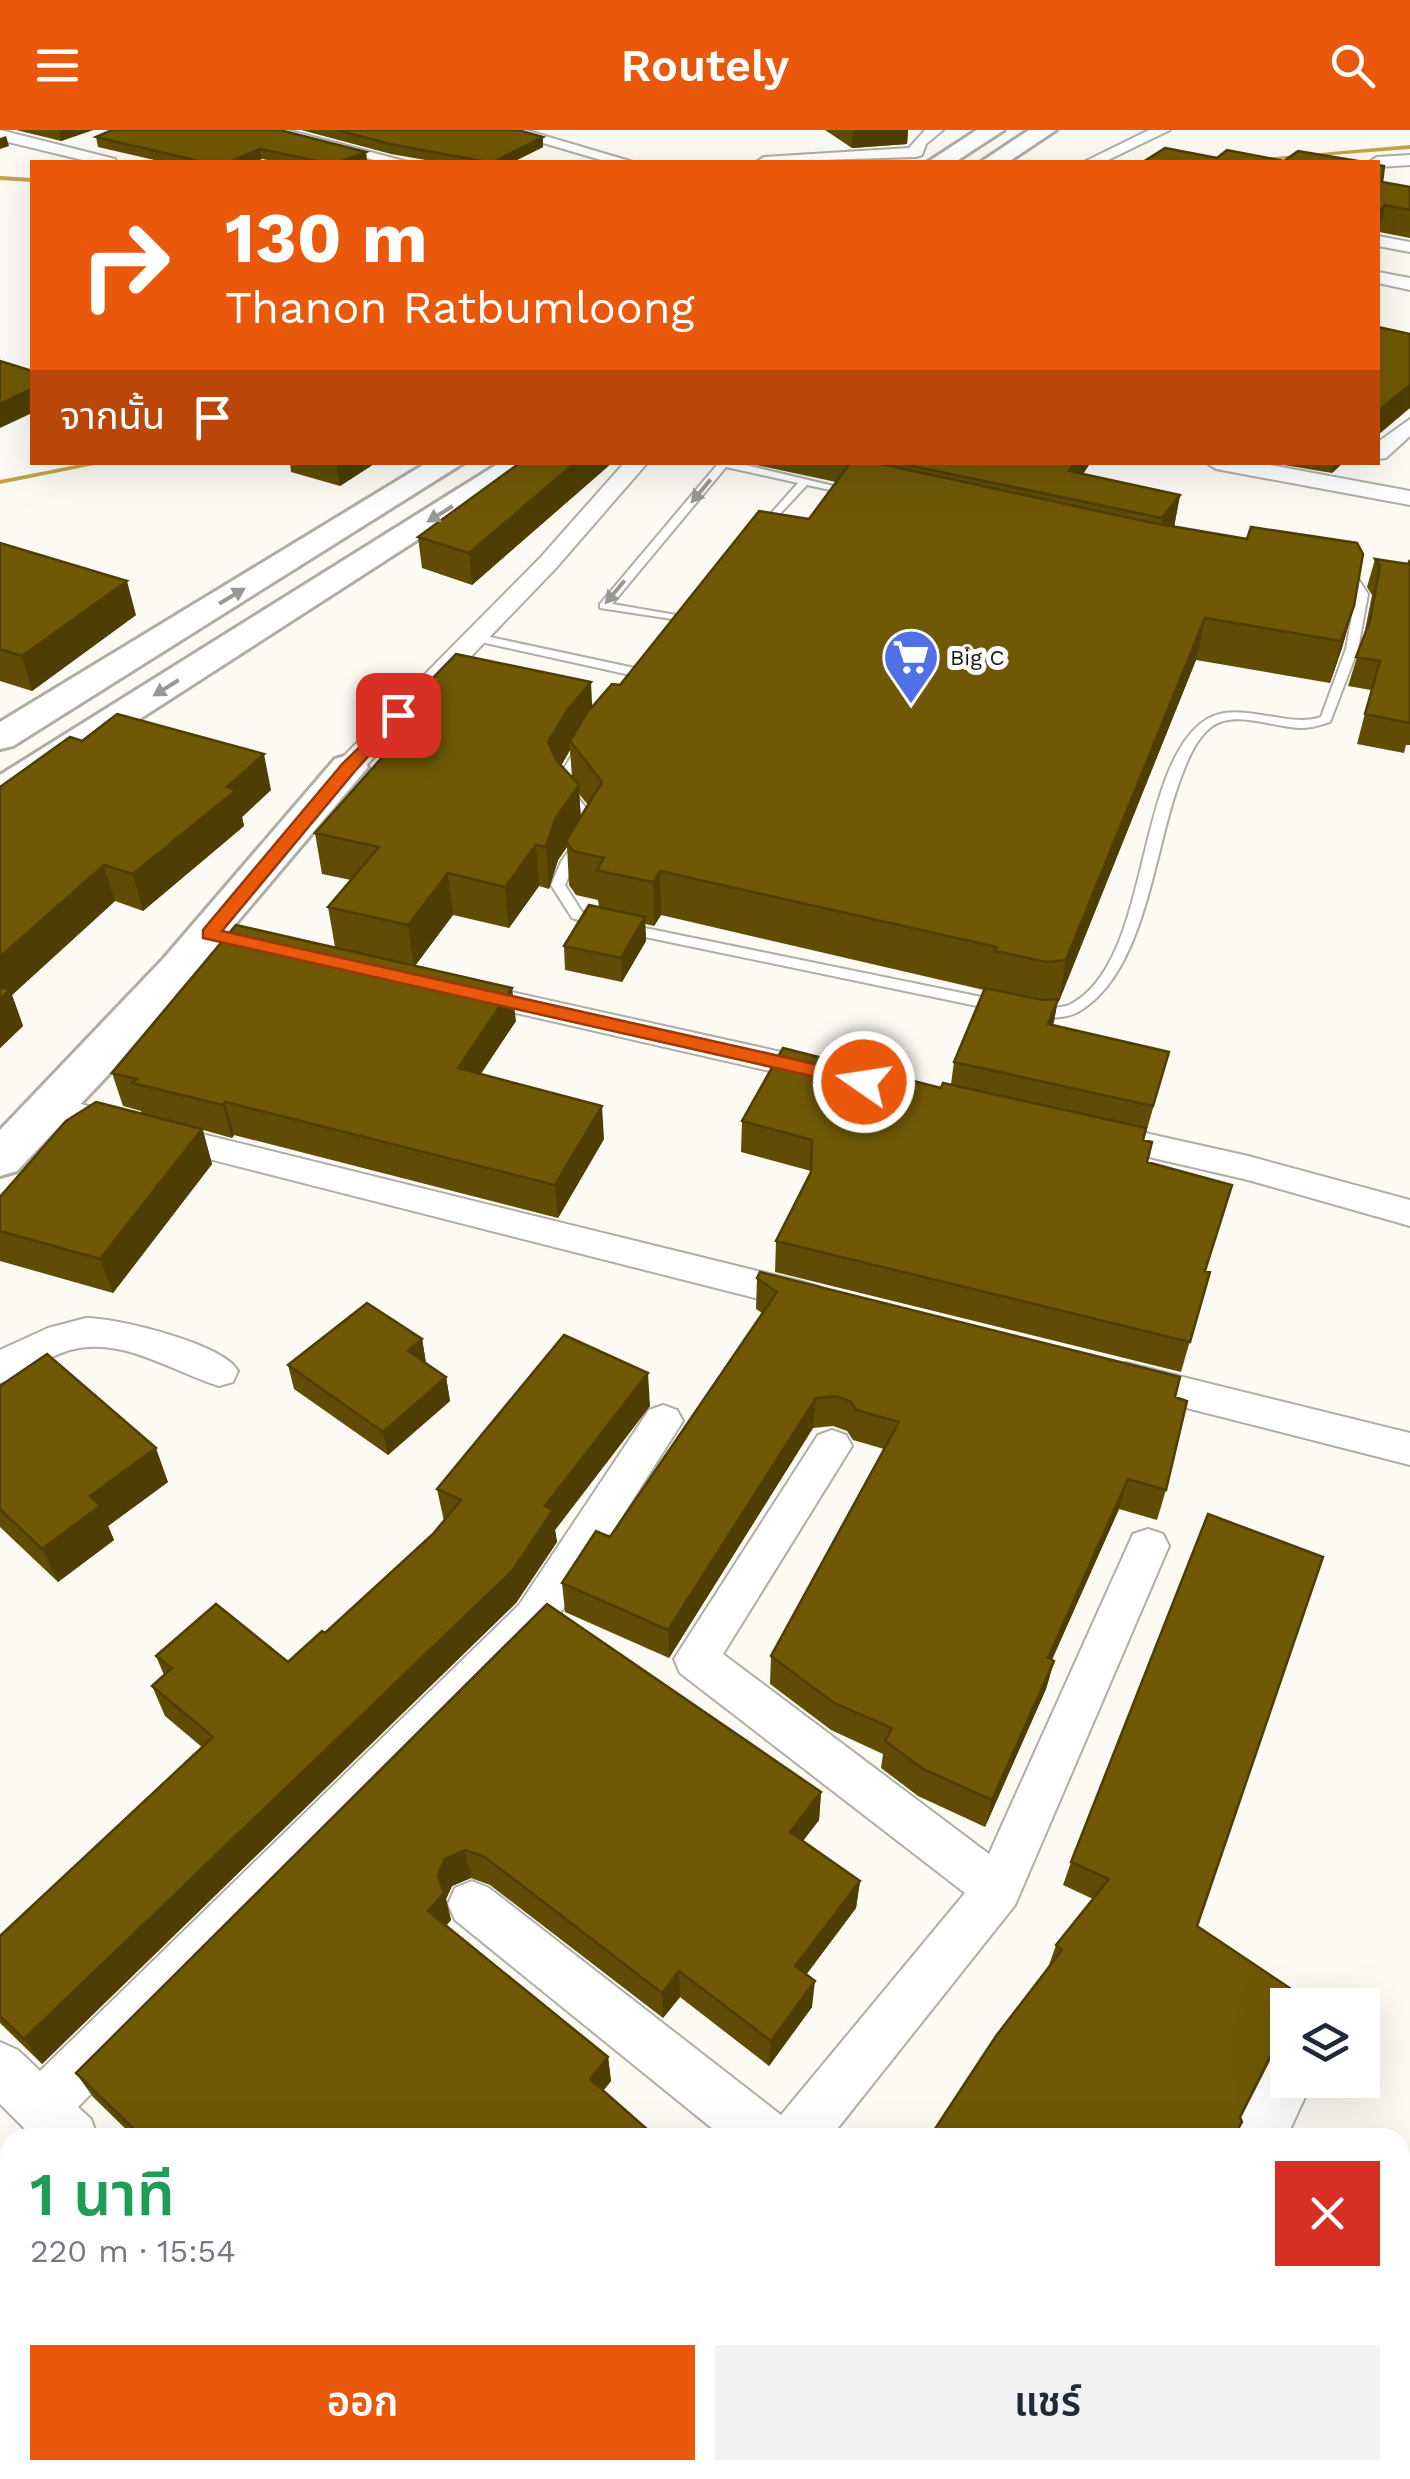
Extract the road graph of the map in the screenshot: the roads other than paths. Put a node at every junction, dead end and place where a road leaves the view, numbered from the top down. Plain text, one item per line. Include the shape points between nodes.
1 (267, 130) edge
2 (508, 130) edge
3 (935, 130) edge
4 (994, 130) edge
5 (1045, 130) edge
6 (1162, 130) edge
7 (0, 135) edge
8 (90, 140) dead end
9 (920, 142) junction
10 (61, 150) junction
11 (954, 154) edge
12 (101, 160) edge
13 (392, 160) edge
14 (618, 160) edge
15 (794, 160) edge
16 (997, 160) edge
17 (1097, 160) edge
18 (1410, 160) edge
19 (1380, 162) edge
20 (1380, 241) edge
21 (1410, 247) edge
22 (1380, 278) edge
23 (1410, 284) edge
24 (1410, 425) edge
25 (1380, 451) edge
26 (445, 465) edge
27 (518, 465) edge
28 (634, 465) edge
29 (718, 465) edge
30 (729, 465) edge
31 (1232, 465) edge
32 (1363, 465) edge
33 (805, 481) junction
34 (1340, 485) junction
35 (860, 493) edge
36 (1410, 498) edge
37 (750, 545) edge
38 (1320, 564) edge
39 (677, 634) edge
40 (471, 637) junction
41 (655, 660) edge
42 (644, 674) junction
43 (633, 687) edge
44 (0, 738) edge
45 (590, 741) edge
46 (349, 767) joint
47 (0, 792) edge
48 (440, 986) edge
49 (844, 1077) edge
50 (52, 1108) junction
51 (1075, 1129) edge
52 (0, 1159) edge
53 (1410, 1213) edge
54 (836, 1305) edge
55 (0, 1368) edge
56 (1085, 1368) edge
57 (220, 1371) dead end
58 (663, 1421) dead end
59 (832, 1446) dead end
60 (1410, 1449) edge
61 (1148, 1546) dead end
62 (998, 1888) junction
63 (472, 1904) dead end
64 (0, 2068) edge
65 (1278, 2098) edge
66 (57, 2122) edge
67 (754, 2128) edge
68 (804, 2128) edge
69 (1262, 2128) edge

1 - 13 street
2 - 14 street
3 - 9 street
4 - 11 main road
5 - 16 main road
6 - 17 street
7 - 10 street
8 - 10 street
9 - 11 street
9 - 15 street via 916,152
10 - 12 street
18 - 19 street
20 - 21 street
22 - 23 street
24 - 25 street
44 -> 26 main road
27 -> 47 main road
28 - 40 street
29 -> 39 lane via 604,606 692,615
30 - 33 lane
31 - 34 street
32 - 34 street
33 - 35 lane
33 - 37 lane
34 - 36 street
38 - 45 lane via 1352,580 1362,594 1330,712 1317,724 1226,718 1193,739 1172,784 1137,916 1108,976 1066,1012 1039,1015 577,915 558,885 593,826 561,785
40 - 42 lane
40 - 46 street
41 - 42 lane
42 - 43 lane
46 - 50 main road via 229,938
48 - 49 street
50 - 52 main road
50 - 54 street
51 - 53 street
55 - 57 street via 39,1344 78,1331 104,1331
56 - 60 street
58 - 66 street via 534,1618
59 - 62 street via 696,1658
61 - 62 street
62 - 68 street
63 - 67 street
64 - 66 street
65 - 69 street

